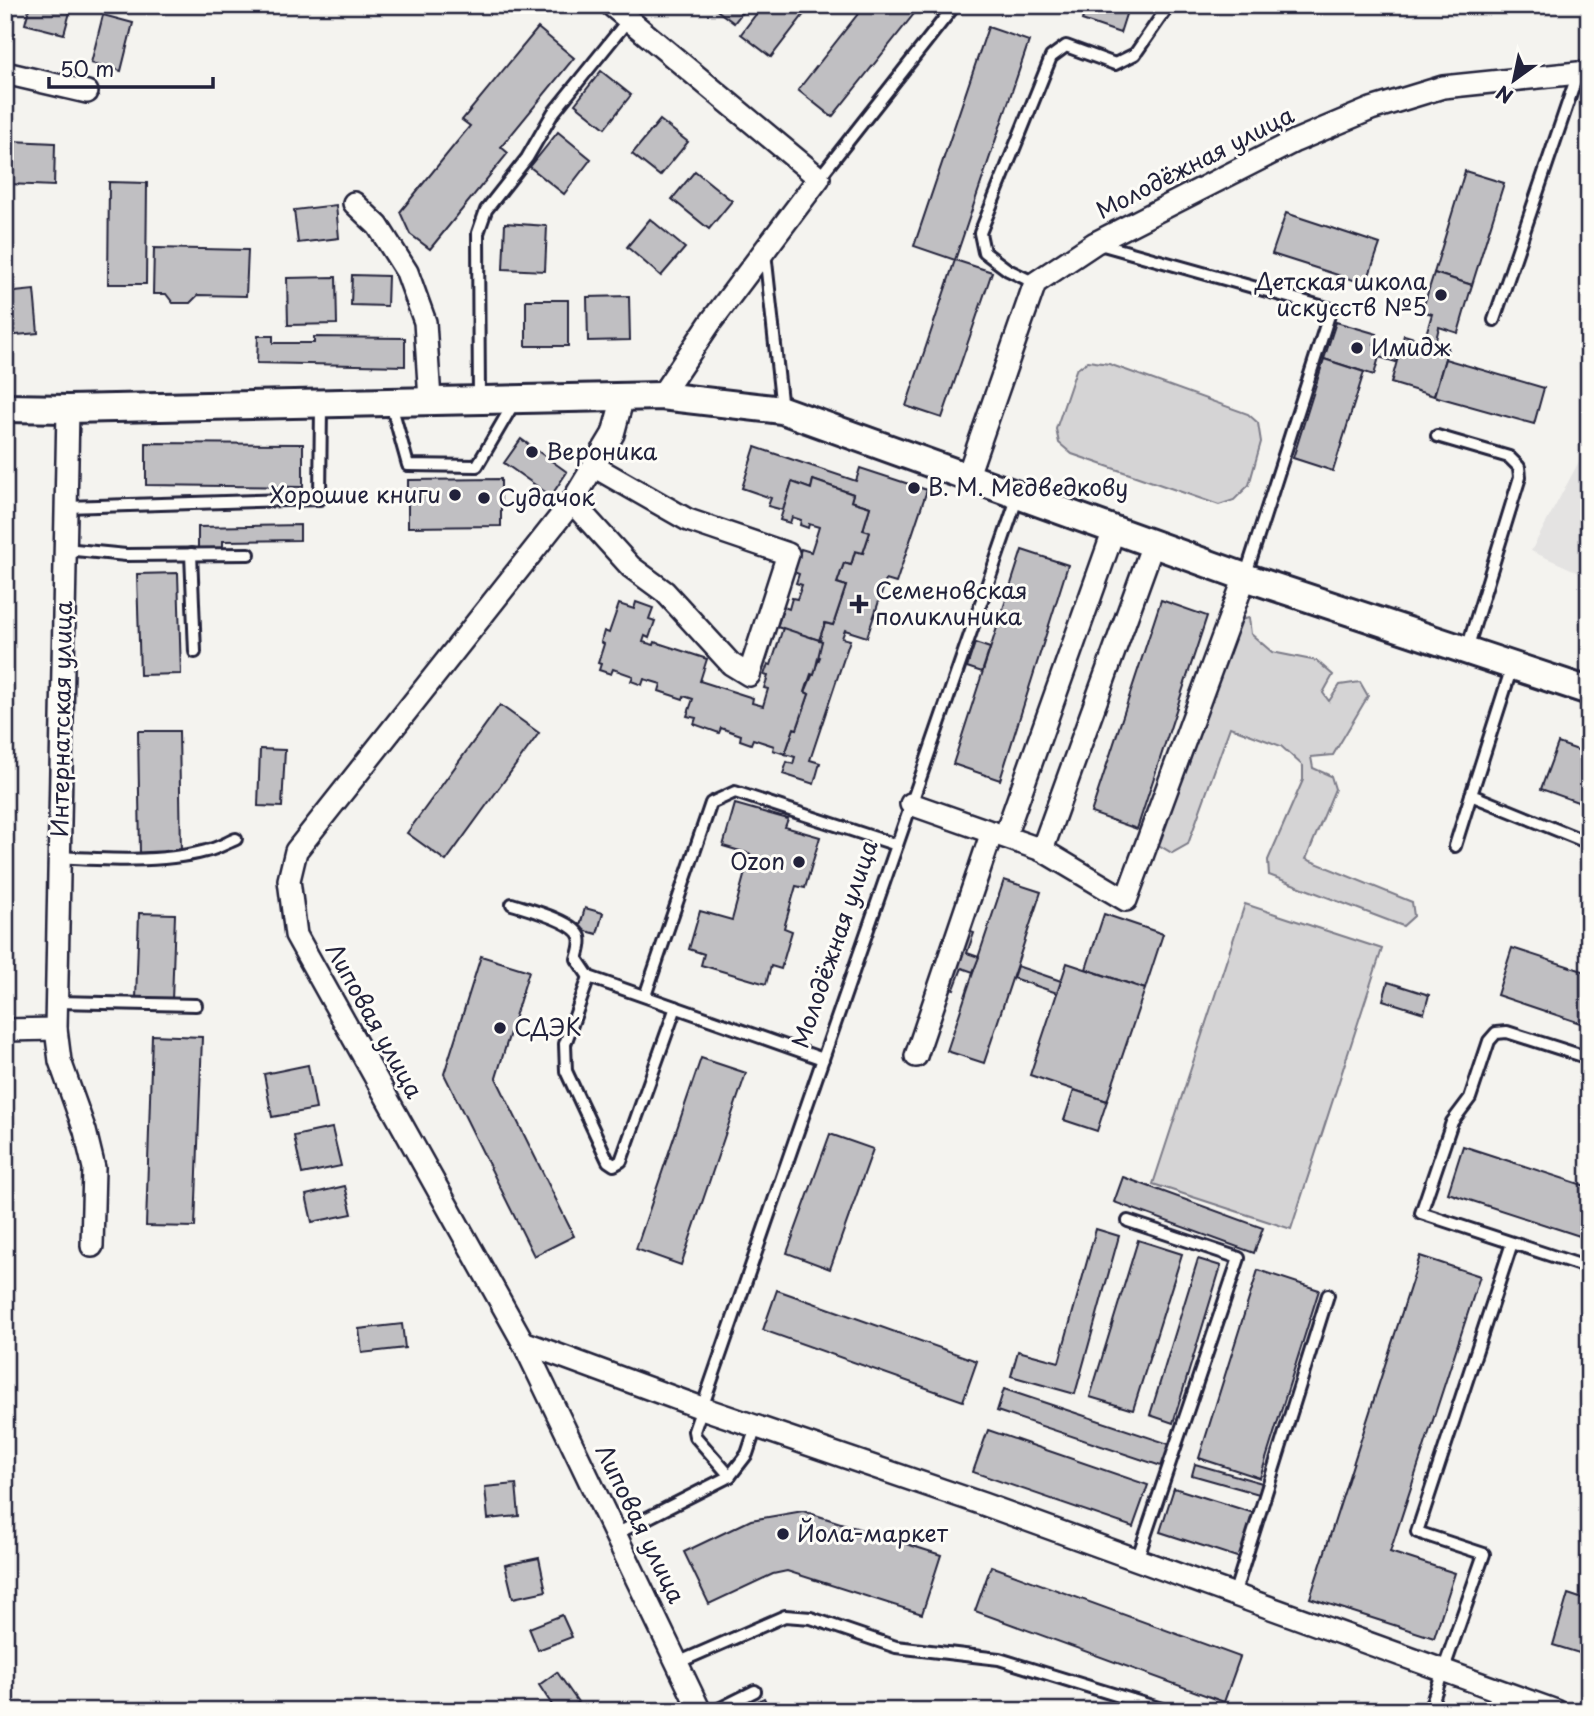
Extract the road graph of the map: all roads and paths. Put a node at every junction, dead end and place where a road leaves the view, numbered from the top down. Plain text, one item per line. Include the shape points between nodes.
1 (611, 5) edge
2 (955, 5) edge
3 (1169, 5) edge
4 (628, 20) junction
5 (5, 73) edge
6 (1583, 74) edge
7 (86, 92) dead end
8 (819, 178) junction
9 (354, 203) dead end
10 (1096, 243) junction
11 (764, 250) junction
12 (1035, 283) junction
13 (1494, 320) dead end
14 (661, 396) junction
15 (623, 397) junction
16 (516, 399) junction
17 (430, 400) junction
18 (479, 400) junction
19 (390, 401) junction
20 (321, 402) junction
21 (5, 408) edge
22 (68, 409) junction
23 (782, 410) junction
24 (1437, 436) dead end
25 (595, 467) junction
26 (967, 478) junction
27 (1018, 496) junction
28 (572, 502) junction
29 (66, 507) junction
30 (1114, 530) junction
31 (1153, 544) junction
32 (65, 550) junction
33 (191, 554) junction
34 (249, 554) dead end
35 (1245, 578) junction
36 (1466, 651) junction
37 (195, 652) dead end
38 (1512, 667) junction
39 (1589, 691) edge
40 (1471, 795) junction
41 (911, 804) junction
42 (999, 834) junction
43 (236, 839) dead end
44 (1589, 843) edge
45 (897, 845) junction
46 (1455, 846) dead end
47 (1042, 849) junction
48 (60, 856) junction
49 (512, 904) dead end
50 (589, 976) junction
51 (645, 996) junction
52 (57, 1002) junction
53 (196, 1005) dead end
54 (676, 1007) junction
55 (56, 1029) junction
56 (5, 1030) edge
57 (916, 1056) dead end
58 (1589, 1058) edge
59 (823, 1059) junction
60 (1128, 1220) dead end
61 (1512, 1243) junction
62 (92, 1246) dead end
63 (1589, 1268) edge
64 (1328, 1295) dead end
65 (523, 1342) junction
66 (702, 1408) junction
67 (756, 1427) junction
68 (730, 1476) junction
69 (616, 1535) junction
70 (1137, 1560) junction
71 (1234, 1595) junction
72 (677, 1663) junction
73 (1443, 1671) junction
74 (1498, 1689) junction
75 (755, 1691) dead end
76 (700, 1711) edge
77 (715, 1711) edge
78 (1168, 1711) edge
79 (1429, 1711) edge
80 (1491, 1711) edge
81 (1556, 1711) edge

1 - 4 street
2 - 8 lane
3 - 12 lane via 1135,54 1115,64 1066,46 1051,57 980,233 984,252
4 - 8 street
4 - 18 lane via 553,113 527,158 485,210 478,233
5 - 7 street
6 - 10 street, Молодёжная улица via 1443,87 1371,109 1295,141
6 - 13 lane
8 - 11 street
9 - 17 street via 378,226 407,272 425,322
10 - 12 street, Молодёжная улица
10 - 35 lane via 1331,309
11 - 14 street
11 - 23 lane
12 - 26 street
14 - 15 street
14 - 23 street
15 - 16 street
15 - 25 street, Липовая улица via 613,434
16 - 18 street
16 - 19 lane via 477,466 408,465
17 - 18 street
17 - 19 street
19 - 20 street
20 - 22 street
20 - 29 lane via 320,499
21 - 22 street
22 - 29 street, Интернатская улица
23 - 26 street
24 - 36 lane via 1509,457 1519,467 1520,477
25 - 28 street, Липовая улица
25 - 28 street via 688,520 788,554 749,675 731,664 664,592 631,568
26 - 27 street
27 - 30 street
27 - 41 lane, Молодёжная улица
28 - 65 street, Липовая улица via 296,851 289,880 296,935
29 - 32 street, Интернатская улица
30 - 31 street
30 - 42 street
31 - 35 street
31 - 47 street
32 - 33 lane
32 - 48 street, Интернатская улица
33 - 34 lane
33 - 37 lane
35 - 36 street
35 - 47 street via 1126,900
36 - 38 street
38 - 39 street
38 - 40 lane
40 - 44 lane
40 - 46 lane
41 - 42 street
41 - 45 lane, Молодёжная улица
42 - 47 street
42 - 57 street
43 - 48 lane via 179,856
45 - 51 lane via 735,792 711,803
45 - 59 lane, Молодёжная улица
48 - 52 street, Интернатская улица
49 - 50 lane via 578,932 577,959
50 - 51 lane
50 - 54 lane via 565,1044 565,1071 614,1165 621,1161
51 - 54 lane
52 - 53 lane
52 - 55 street, Интернатская улица
54 - 59 lane
55 - 56 street
55 - 62 street, Интернатская улица via 60,1061 94,1168
58 - 61 lane via 1507,1032 1496,1033 1489,1041 1470,1098 1452,1122 1421,1213
59 - 66 lane, Молодёжная улица
60 - 70 lane via 1239,1258
61 - 63 lane
61 - 73 lane via 1417,1532 1484,1554
64 - 71 lane
65 - 66 street
65 - 69 street, Липовая улица
66 - 67 street
66 - 68 lane, Молодёжная улица via 695,1436
67 - 68 lane via 747,1454
67 - 70 street
68 - 69 lane
69 - 72 street, Липовая улица
70 - 71 street
71 - 73 street
72 - 76 street, Липовая улица
72 - 78 lane via 785,1616 811,1618 896,1647 999,1659
73 - 74 street
73 - 79 lane
74 - 80 lane
74 - 81 street
75 - 77 lane

